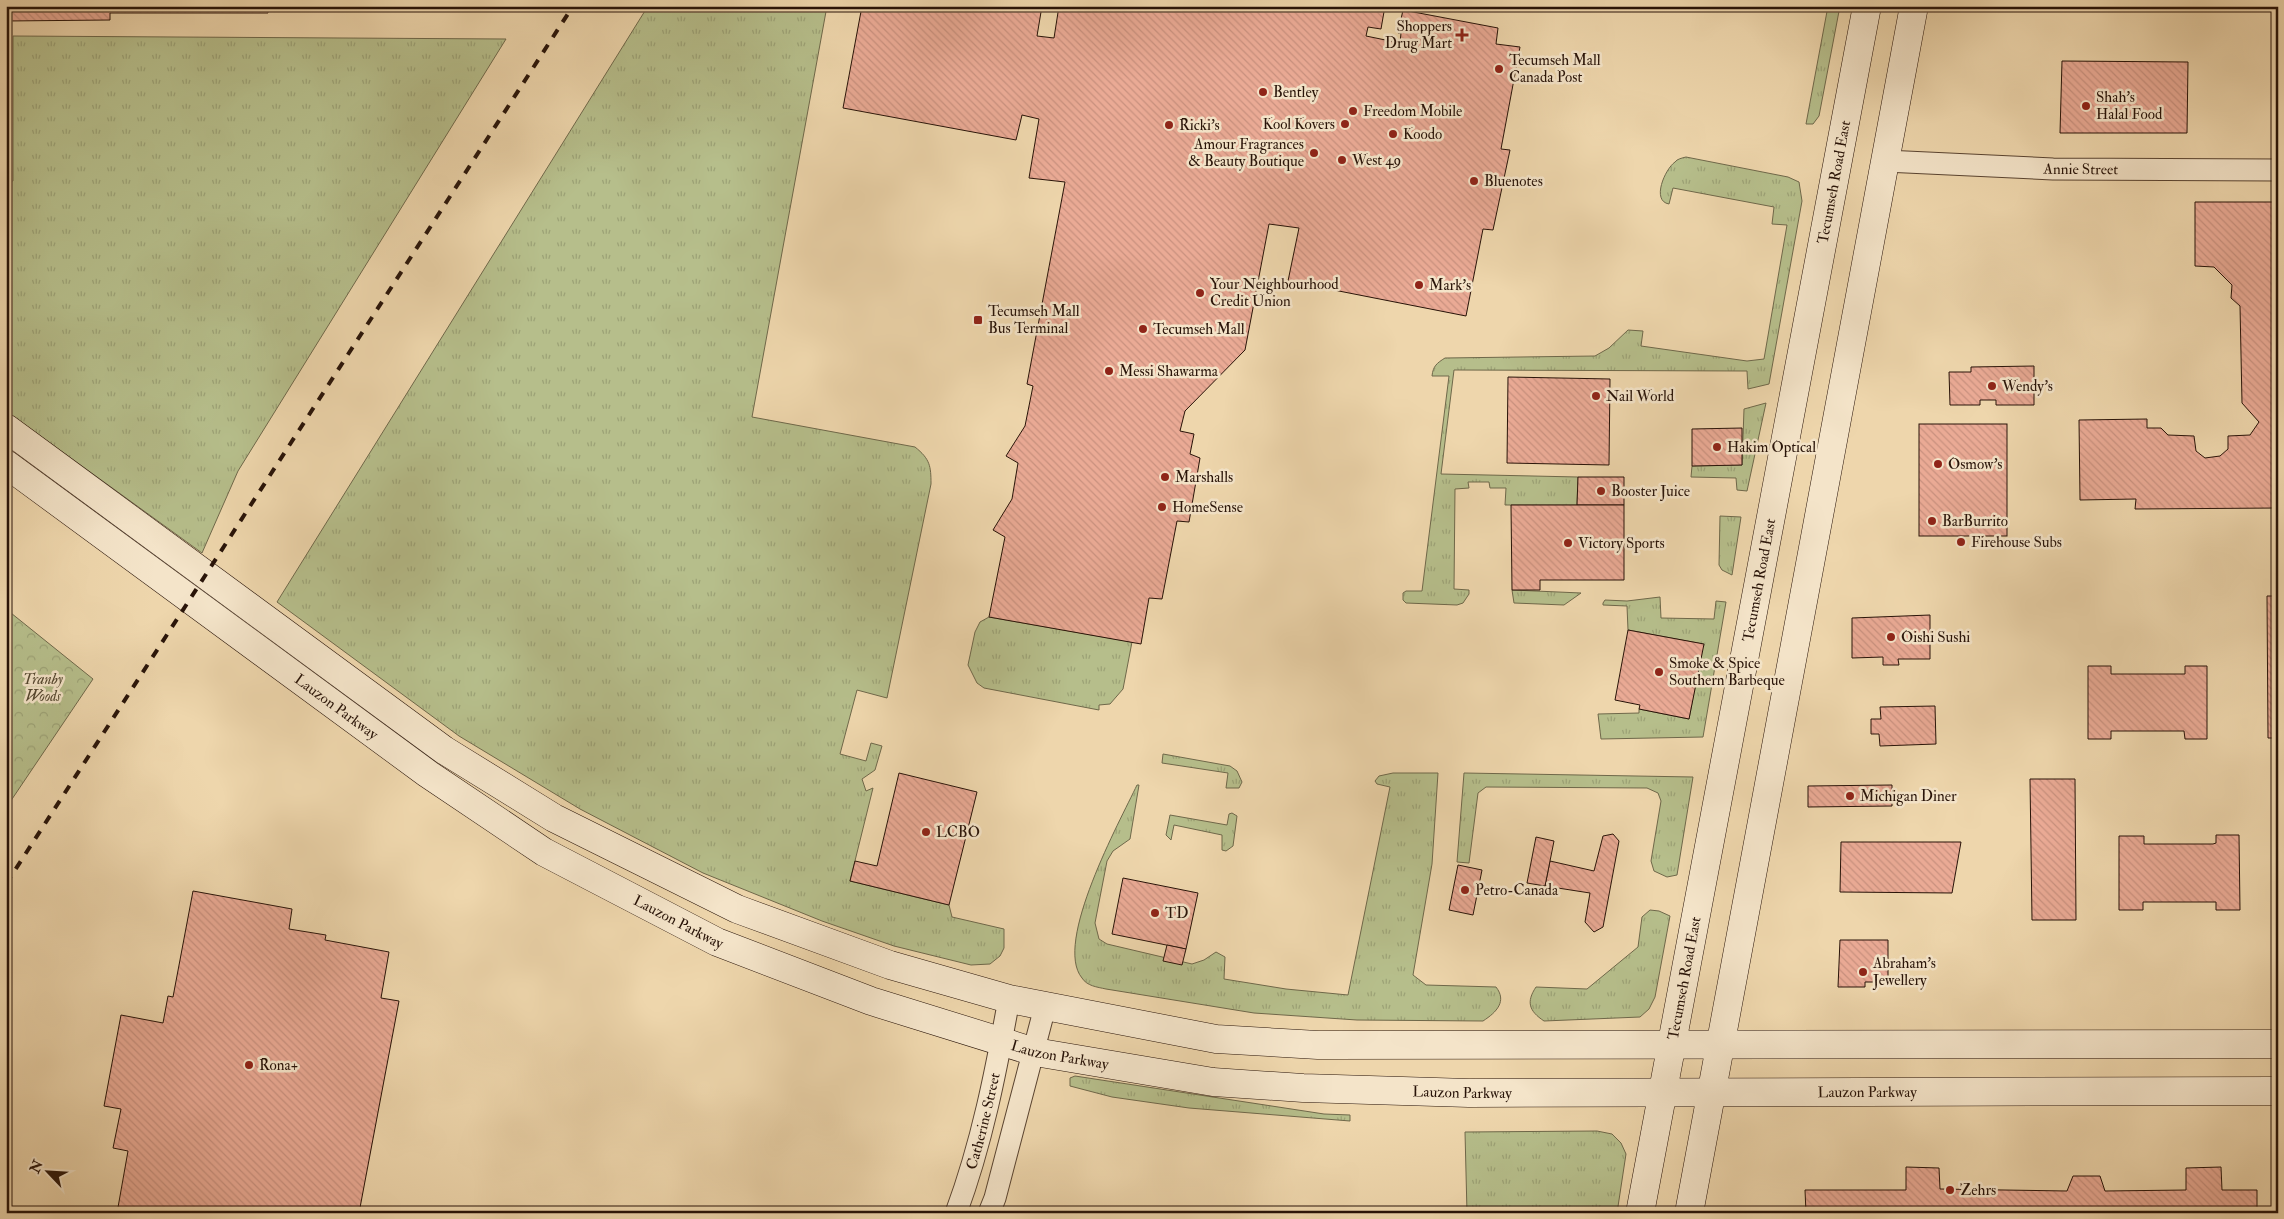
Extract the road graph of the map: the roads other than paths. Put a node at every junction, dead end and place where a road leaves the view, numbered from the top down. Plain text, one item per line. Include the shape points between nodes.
1 (1867, 6) edge
2 (1914, 6) edge
3 (1885, 161) junction
4 (2278, 170) edge
5 (6, 428) edge
6 (6, 464) edge
7 (1009, 999) junction
8 (1045, 1007) junction
9 (1001, 1042) junction
10 (2278, 1044) edge
11 (1672, 1045) junction
12 (1721, 1045) junction
13 (1034, 1052) junction
14 (1712, 1091) junction
15 (2278, 1091) edge
16 (1663, 1092) junction
17 (956, 1213) edge
18 (988, 1213) edge
19 (1640, 1213) edge
20 (1689, 1213) edge

1 - 11 main road, Tecumseh Road East
2 - 3 main road
3 - 4 street, Annie Street via 2053,169
3 - 12 main road
5 - 7 main road, Lauzon Parkway via 444,750 554,818 737,909 890,965
6 - 9 main road, Lauzon Parkway via 428,774 544,852 717,942 871,1001
7 - 8 main road, Lauzon Parkway
7 - 9 street, Catherine Street
8 - 11 main road, Lauzon Parkway via 1216,1039 1318,1045
8 - 13 street, Catherine Street
9 - 13 main road, Lauzon Parkway
9 - 17 street, Catherine Street via 970,1178
10 - 12 main road, Lauzon Parkway
11 - 12 main road, Lauzon Parkway
11 - 16 main road, Tecumseh Road East
12 - 14 main road
13 - 16 main road, Lauzon Parkway via 1213,1082 1285,1087 1469,1093
13 - 18 street, Catherine Street via 995,1198
14 - 15 main road, Lauzon Parkway
14 - 16 main road, Lauzon Parkway
14 - 20 main road
16 - 19 main road, Tecumseh Road East

